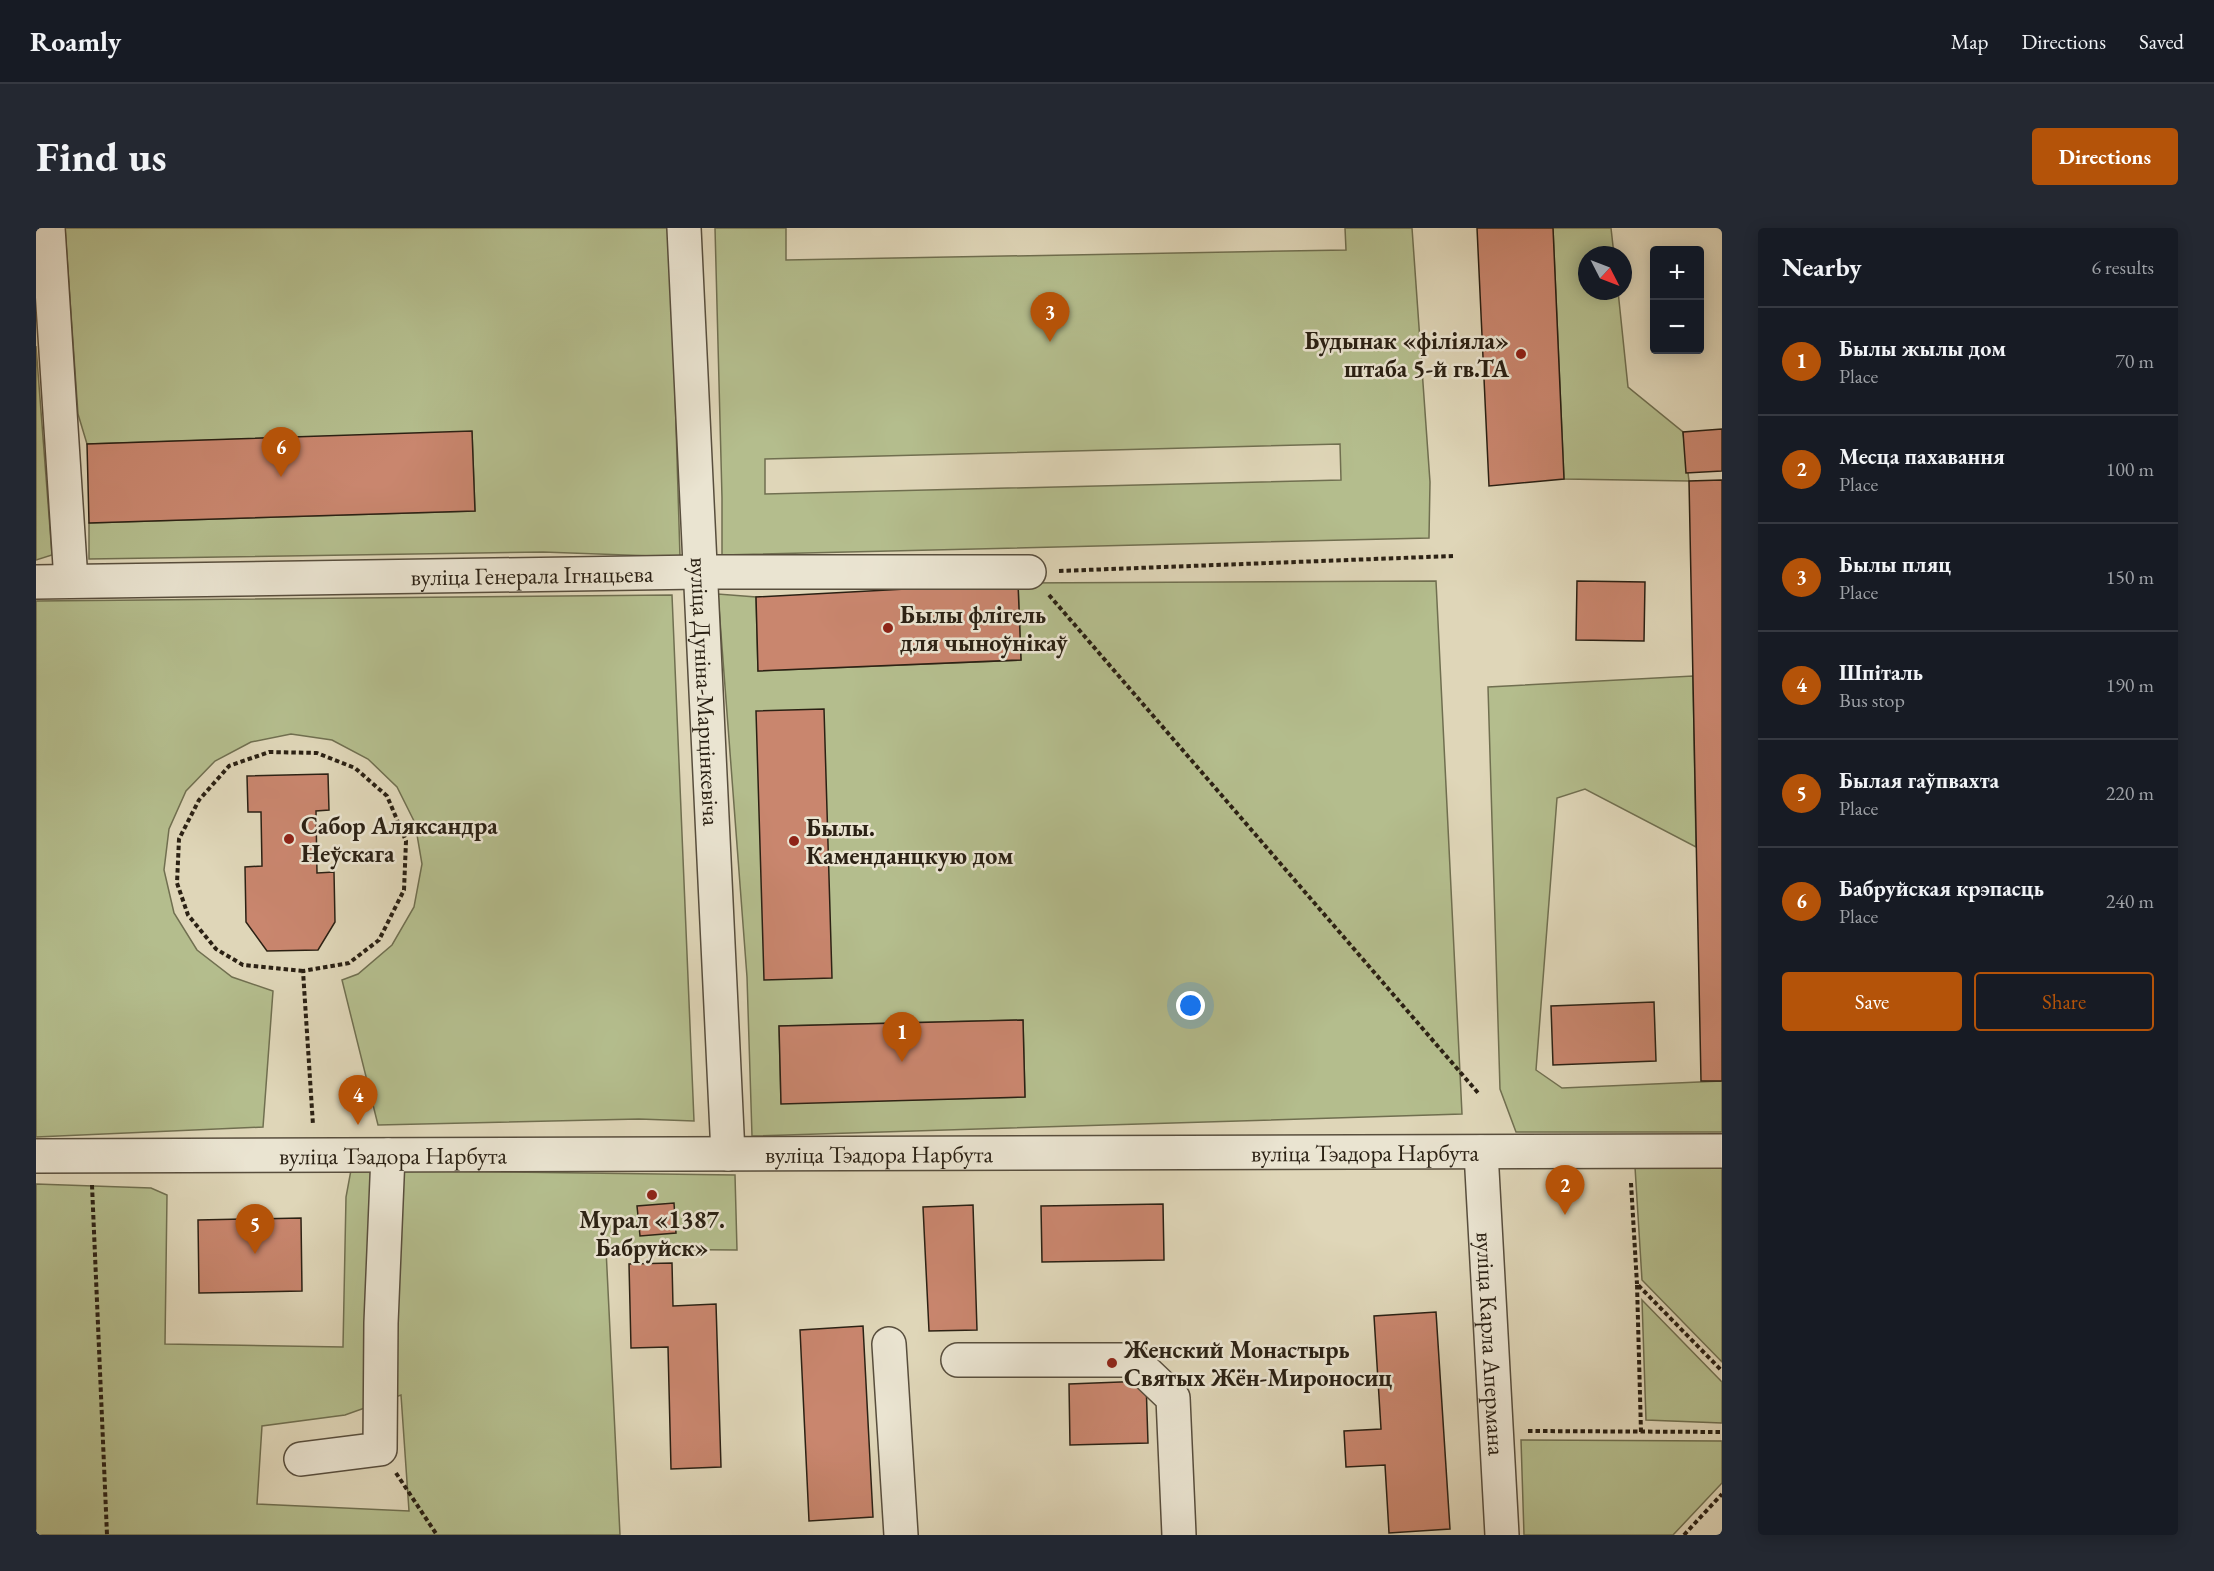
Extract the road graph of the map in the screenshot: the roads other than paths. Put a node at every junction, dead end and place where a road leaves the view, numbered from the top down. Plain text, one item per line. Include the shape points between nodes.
1 (48, 228) edge
2 (684, 228) edge
3 (700, 572) junction
4 (1029, 572) road end
5 (71, 581) junction
6 (36, 582) edge
7 (1722, 1151) edge
8 (1481, 1152) junction
9 (728, 1154) junction
10 (388, 1155) junction
11 (36, 1156) edge
12 (889, 1344) dead end
13 (958, 1360) dead end
14 (300, 1459) dead end
15 (901, 1535) edge
16 (1179, 1535) edge
17 (1502, 1535) edge

1 - 5 street
2 - 3 street, вуліца Дуніна-Марцінкевіча
3 - 4 street, вуліца Генерала Ігнацьева
3 - 5 street, вуліца Генерала Ігнацьева
3 - 9 street, вуліца Дуніна-Марцінкевіча
5 - 6 street, вуліца Генерала Ігнацьева
7 - 8 street, вуліца Тэадора Нарбута
8 - 9 street, вуліца Тэадора Нарбута
8 - 17 street, вуліца Карла Апермана
9 - 10 street, вуліца Тэадора Нарбута
10 - 11 street, вуліца Тэадора Нарбута
10 - 14 street via 380,1449
12 - 15 street
13 - 16 street via 1133,1360 1173,1398

